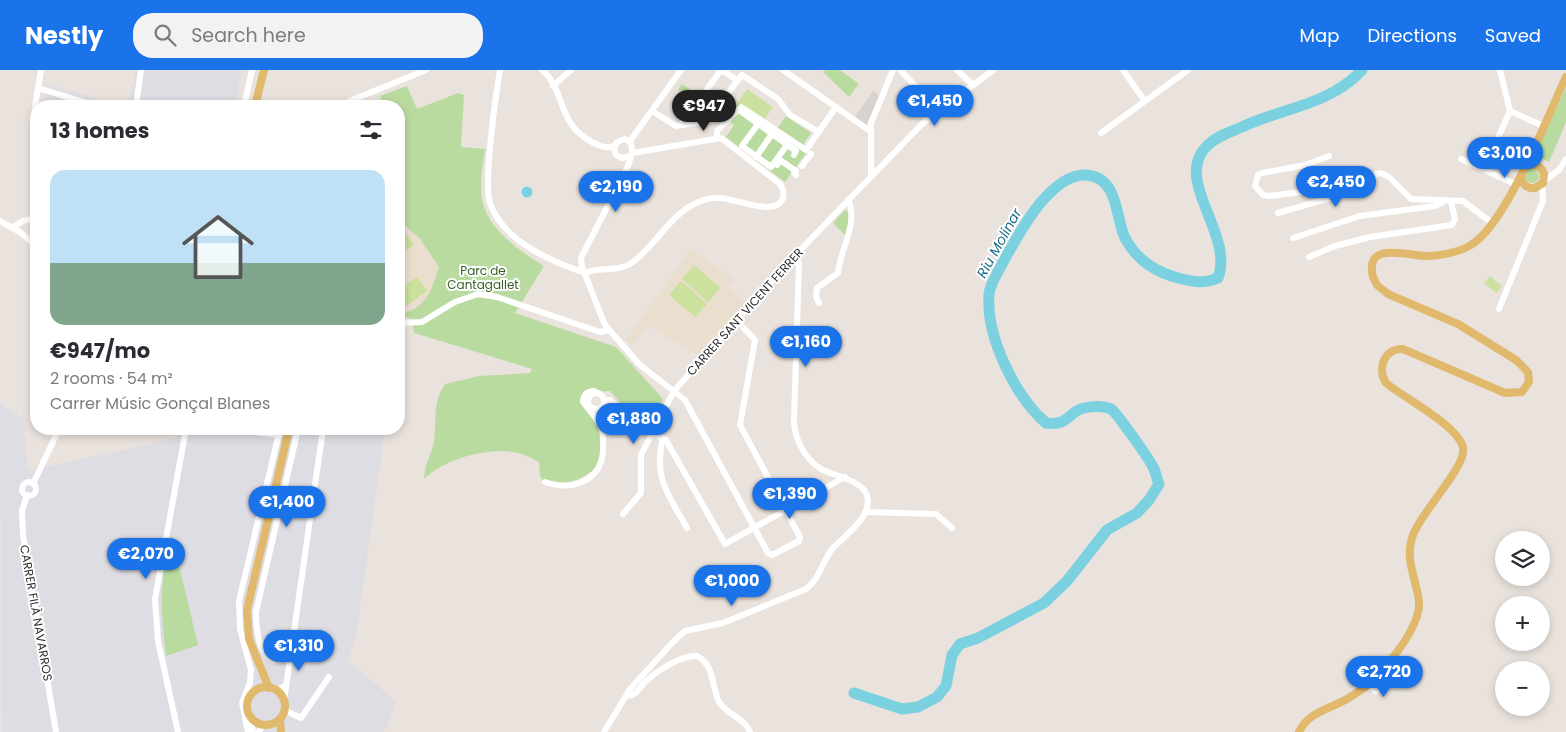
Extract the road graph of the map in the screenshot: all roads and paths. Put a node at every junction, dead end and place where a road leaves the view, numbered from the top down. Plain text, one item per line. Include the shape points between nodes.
1 (40, 70) edge
2 (141, 70) edge
3 (252, 70) edge
4 (264, 70) edge
5 (426, 70) edge
6 (500, 70) edge
7 (542, 70) edge
8 (571, 70) edge
9 (672, 70) edge
10 (722, 70) edge
11 (784, 70) edge
12 (893, 70) edge
13 (900, 70) edge
14 (957, 70) edge
15 (993, 70) edge
16 (1123, 70) edge
17 (1188, 70) edge
18 (1500, 70) edge
19 (680, 72) edge
20 (410, 73) edge
21 (1566, 77) edge
22 (736, 80) junction
23 (973, 85) junction
24 (553, 86) junction
25 (38, 88) junction
26 (36, 100) edge
27 (77, 100) edge
28 (137, 100) edge
29 (245, 100) edge
30 (256, 100) edge
31 (354, 100) edge
32 (1144, 100) junction
33 (836, 107) junction
34 (739, 110) junction
35 (939, 110) junction
36 (652, 111) junction
37 (1510, 111) junction
38 (758, 124) junction
39 (681, 125) junction
40 (1543, 126) junction
41 (870, 131) junction
42 (819, 132) junction
43 (1100, 133) dead end
44 (772, 134) junction
45 (717, 138) junction
46 (630, 141) junction
47 (787, 145) junction
48 (614, 146) junction
49 (1533, 149) junction
50 (794, 154) dead end
51 (811, 154) dead end
52 (631, 155) junction
53 (1329, 156) dead end
54 (756, 157) junction
55 (1461, 159) dead end
56 (1566, 159) edge
57 (802, 166) dead end
58 (1526, 167) junction
59 (1539, 167) junction
60 (1484, 169) junction
61 (773, 170) dead end
62 (1559, 170) junction
63 (1378, 174) junction
64 (796, 175) dead end
65 (1521, 175) junction
66 (871, 176) junction
67 (1543, 183) junction
68 (1515, 184) junction
69 (1525, 186) junction
70 (1534, 189) junction
71 (1510, 195) junction
72 (848, 199) junction
73 (1544, 199) junction
74 (1447, 202) junction
75 (1278, 214) dead end
76 (30, 219) edge
77 (0, 221) edge
78 (1492, 223) junction
79 (13, 227) junction
80 (1293, 238) dead end
81 (30, 241) edge
82 (794, 256) junction
83 (1309, 257) dead end
84 (581, 258) junction
85 (568, 268) junction
86 (585, 273) junction
87 (819, 303) dead end
88 (1499, 309) dead end
89 (737, 321) junction
90 (405, 323) edge
91 (609, 330) junction
92 (674, 391) junction
93 (599, 394) junction
94 (604, 400) junction
95 (652, 432) junction
96 (56, 435) edge
97 (185, 435) edge
98 (279, 435) edge
99 (288, 435) edge
100 (297, 435) edge
101 (322, 435) edge
102 (663, 438) junction
103 (845, 478) junction
104 (545, 482) dead end
105 (786, 510) junction
106 (866, 512) junction
107 (623, 514) dead end
108 (687, 528) dead end
109 (754, 528) junction
110 (952, 528) dead end
111 (238, 611) junction
112 (256, 612) junction
113 (247, 622) junction
114 (290, 656) junction
115 (260, 670) junction
116 (329, 677) dead end
117 (286, 685) junction
118 (269, 688) junction
119 (258, 690) junction
120 (277, 692) junction
121 (626, 696) junction
122 (284, 701) junction
123 (284, 710) junction
124 (250, 715) junction
125 (280, 719) junction
126 (262, 727) edge
127 (56, 732) edge
128 (178, 732) edge
129 (248, 732) edge
130 (253, 732) edge
131 (274, 732) edge
132 (281, 732) edge
133 (604, 732) edge
134 (750, 732) edge
135 (1299, 732) edge

1 - 25 street
2 - 28 street
3 - 29 street
4 - 30 main road
5 - 20 street
6 - 85 street via 488,182 490,203 496,216 511,232
7 - 24 street
8 - 24 street
9 - 19 street
10 - 22 street
10 - 39 street
11 - 33 street
12 - 41 street
13 - 35 street
14 - 23 street
15 - 23 street, CARRER SANT VICENT FERRER
16 - 32 street
17 - 32 street
18 - 37 street
19 - 36 street
20 - 31 street
21 - 40 main road
22 - 39 street via 710,119
22 - 42 street via 745,76 790,115
23 - 35 street, CARRER SANT VICENT FERRER
24 - 48 street via 576,131 605,148
25 - 26 street
25 - 27 street
32 - 43 street
33 - 41 street
33 - 42 street
34 - 38 street
34 - 42 street via 742,107 806,150
34 - 45 street via 717,131
35 - 66 street, CARRER SANT VICENT FERRER
36 - 39 street via 671,125
36 - 46 street
37 - 40 street
37 - 60 street
38 - 44 street
38 - 54 street via 742,146
40 - 49 main road
41 - 66 street
44 - 47 street
44 - 54 street
45 - 52 street
45 - 86 street via 724,139 780,180 784,192 781,202 766,208 726,197 709,198 673,220 629,264
46 - 48 street via 621,139
46 - 52 street via 633,147
47 - 50 street via 796,152
47 - 54 street via 771,167
48 - 52 street via 618,157
49 - 58 main road
49 - 59 main road
51 - 57 street
52 - 84 street
53 - 63 street via 1305,165 1262,173 1256,186 1263,195 1269,196 1309,191
55 - 60 street
56 - 62 street
58 - 59 main road
58 - 65 main road
59 - 62 street
59 - 67 main road
60 - 68 street
61 - 64 street via 780,160 796,171
62 - 67 street
63 - 74 street via 1389,177 1411,199
63 - 75 street via 1361,189
65 - 68 main road
65 - 69 main road
66 - 72 street, CARRER SANT VICENT FERRER
67 - 70 main road
67 - 73 street
68 - 71 main road
69 - 70 main road
69 - 71 main road
70 - 73 street
71 - 78 main road
72 - 82 street, CARRER SANT VICENT FERRER
72 - 87 street via 851,225 838,273 817,288
73 - 88 street
74 - 78 street via 1466,203
74 - 80 street via 1360,216
74 - 83 street via 1455,219 1452,225 1370,237
76 - 79 street
77 - 79 street
78 - 135 main road via 1467,247 1430,256 1387,252 1376,258 1372,269 1375,281 1385,292 1462,326 1516,360 1528,372 1529,379 1522,392 1513,394 1403,348 1387,354 1382,367 1383,378 1394,390 1455,433 1463,448 1461,462 1427,509 1413,535 1409,563 1419,602 1417,615 1399,650 1368,685 1348,699 1312,716
79 - 81 street
82 - 89 street, CARRER SANT VICENT FERRER
82 - 103 street via 799,263 796,436 815,464
84 - 85 street
84 - 86 street
85 - 86 street
86 - 91 street via 602,320
89 - 92 street, CARRER SANT VICENT FERRER
89 - 105 street via 755,340 740,425
90 - 91 street via 422,322 455,302 478,294 600,332
91 - 92 street via 640,365
92 - 95 street, CARRER SANT VICENT FERRER
92 - 109 street via 686,400
93 - 94 street
93 - 94 street via 590,397 590,407 601,408
93 - 104 street via 588,392 583,402 602,429 600,466 594,475 570,487
94 - 95 street via 610,400 637,425
95 - 102 street
95 - 107 street, CARRER SANT VICENT FERRER via 641,454 641,493
96 - 127 street, CARRER FILÀ NAVARROS via 33,484 29,482 24,486 27,495 22,511 23,535
97 - 128 street via 155,599 158,641
98 - 111 street via 244,572
99 - 113 main road via 250,593
100 - 112 street
101 - 114 street
102 - 108 street via 658,458 661,481
102 - 109 street via 725,544
103 - 105 street
103 - 106 street via 864,490
105 - 109 street
105 - 109 street via 799,541 770,555
106 - 110 street via 936,514
106 - 121 street via 826,556 813,584 723,623 685,631
111 - 113 street
111 - 129 street via 251,670 242,703
112 - 113 street
112 - 114 street via 265,655 278,661
113 - 115 main road via 249,639
114 - 117 street
115 - 118 main road
115 - 119 main road
116 - 123 street via 301,718
117 - 120 street
117 - 122 street
118 - 119 main road
118 - 120 main road
119 - 124 main road via 249,698
120 - 122 main road
121 - 133 street
121 - 134 street via 636,694 644,683 662,670 690,656 698,656 708,664 722,706
122 - 123 main road
123 - 125 main road
124 - 126 main road
124 - 130 street
125 - 126 main road
125 - 132 main road
126 - 131 main road

